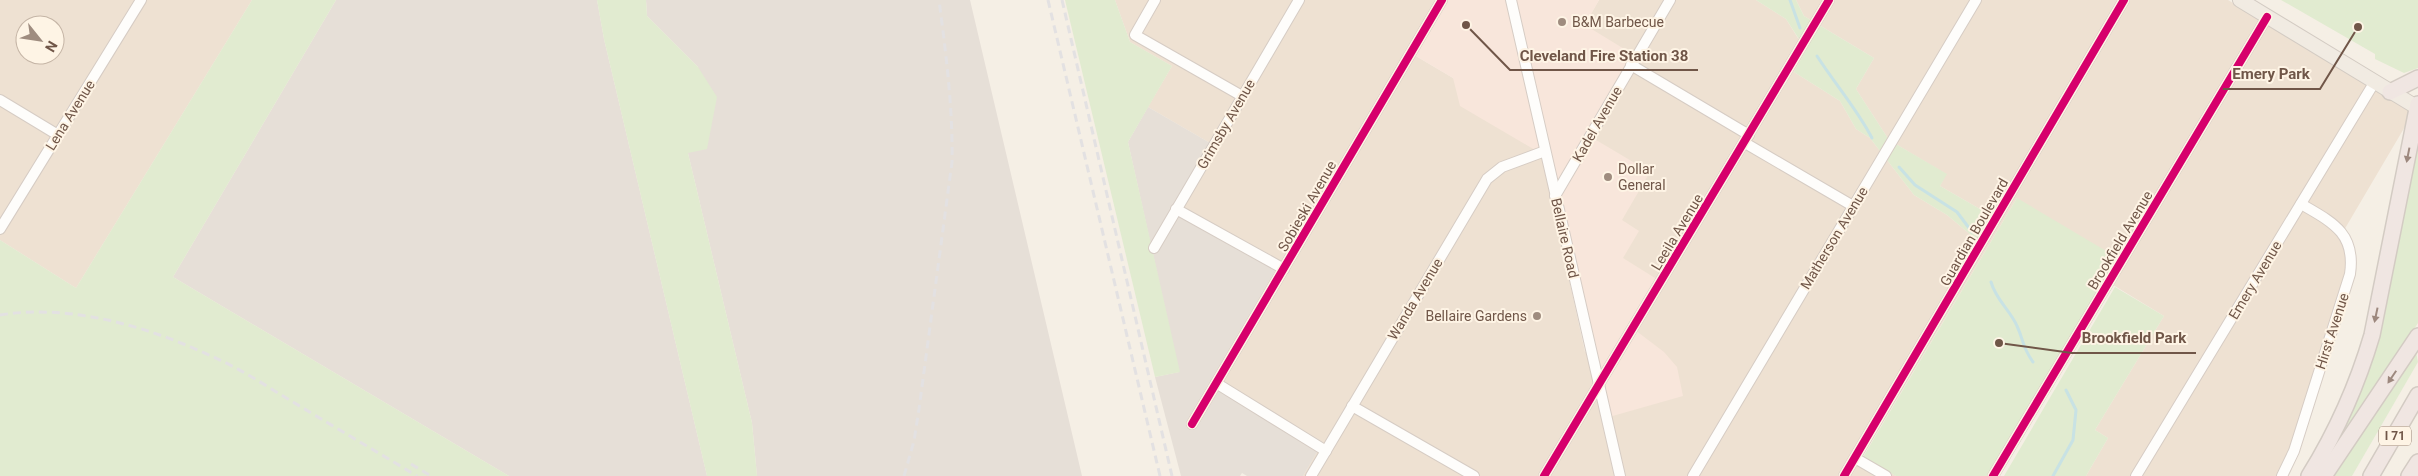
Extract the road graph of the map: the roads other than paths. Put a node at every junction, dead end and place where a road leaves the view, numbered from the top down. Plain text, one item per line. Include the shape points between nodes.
1 (141, 0) edge
2 (1155, 0) edge
3 (1299, 0) edge
4 (1442, 0) edge
5 (1511, 0) edge
6 (1520, 0) edge
7 (1670, 0) edge
8 (1829, 0) edge
9 (1976, 0) edge
10 (2124, 0) edge
11 (2240, 0) edge
12 (1514, 11) junction
13 (2268, 17) junction
14 (1631, 65) junction
15 (2418, 78) edge
16 (2374, 83) junction
17 (2390, 92) junction
18 (1242, 96) junction
19 (0, 100) edge
20 (2418, 107) edge
21 (58, 135) junction
22 (1747, 139) junction
23 (1545, 151) junction
24 (1555, 196) junction
25 (2301, 204) junction
26 (1853, 206) junction
27 (1176, 210) junction
28 (0, 229) edge
29 (1154, 248) dead end
30 (1284, 269) junction
31 (2418, 336) edge
32 (1216, 383) junction
33 (1598, 386) junction
34 (2418, 395) edge
35 (1352, 406) junction
36 (1192, 424) dead end
37 (1326, 450) junction
38 (1855, 458) junction
39 (2418, 462) edge
40 (1311, 476) edge
41 (1474, 476) edge
42 (1544, 476) edge
43 (1620, 476) edge
44 (1693, 476) edge
45 (1844, 476) edge
46 (1886, 476) edge
47 (1993, 476) edge
48 (2136, 476) edge
49 (2282, 476) edge
50 (2309, 476) edge
51 (2324, 476) edge
52 (2370, 476) edge
53 (2409, 476) edge

1 - 21 street, Lena Avenue
2 - 18 street via 1135,34
3 - 18 street, Grimsby Avenue
4 - 30 street, Sobieski Avenue
5 - 12 street, Bellaire Road
6 - 12 street
7 - 14 street, Kadel Avenue
8 - 22 street, Leeila Avenue
9 - 26 street, Matherson Avenue
10 - 38 street, Guardian Boulevard
11 - 13 main road
12 - 23 street, Bellaire Road
13 - 16 main road
13 - 47 street, Brookfield Avenue
14 - 22 street
14 - 24 street, Kadel Avenue
15 - 17 highway
16 - 17 main road
16 - 25 street, Emery Avenue
17 - 20 main road
18 - 27 street, Grimsby Avenue
19 - 21 street
20 -> 50 highway via 2370,343 2339,426
21 - 28 street, Lena Avenue
22 - 26 street
22 - 33 street, Leeila Avenue
23 - 24 street, Bellaire Road
23 - 35 street, Wanda Avenue via 1502,167 1487,179
24 - 33 street, Bellaire Road
25 - 48 street, Emery Avenue
25 - 49 street, Hirst Avenue via 2335,224 2349,246 2352,262 2294,451
26 - 44 street, Matherson Avenue
27 - 29 street, Grimsby Avenue
27 - 30 street
30 - 32 street, Sobieski Avenue
31 -> 51 highway
32 - 36 street, Sobieski Avenue
32 - 37 street
33 - 42 street, Leeila Avenue
33 - 43 street, Bellaire Road
34 - 52 highway, I 71
35 - 37 street, Wanda Avenue
35 - 41 street
37 - 40 street, Wanda Avenue
38 - 45 street, Guardian Boulevard
38 - 46 street
39 - 53 highway, I 71

